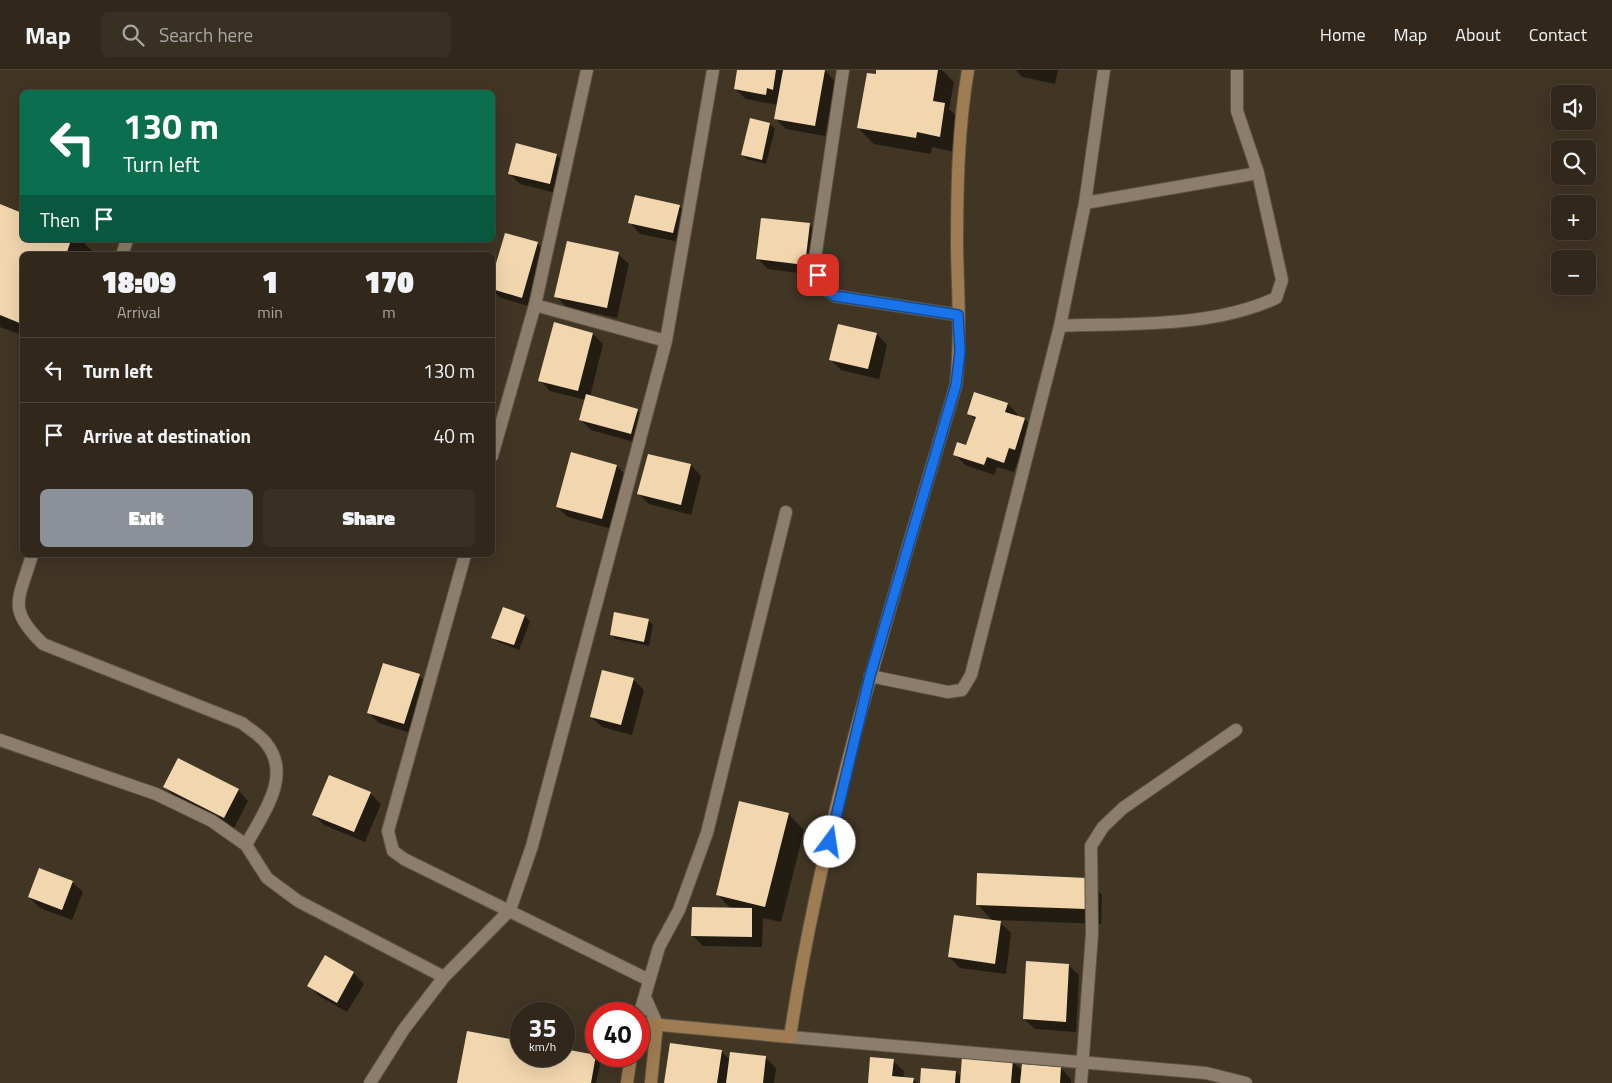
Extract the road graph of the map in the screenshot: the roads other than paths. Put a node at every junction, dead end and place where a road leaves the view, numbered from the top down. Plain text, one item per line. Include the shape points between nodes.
1 (587, 70) edge
2 (713, 70) edge
3 (843, 70) edge
4 (968, 70) edge
5 (1104, 70) edge
6 (1237, 70) edge
7 (1258, 173) junction
8 (1085, 203) junction
9 (535, 305) junction
10 (958, 315) junction
11 (1060, 326) junction
12 (666, 340) junction
13 (495, 445) edge
14 (786, 512) dead end
15 (31, 557) edge
16 (464, 557) edge
17 (870, 676) junction
18 (1236, 730) dead end
19 (0, 740) edge
20 (246, 845) junction
21 (510, 910) junction
22 (444, 977) junction
23 (649, 980) junction
24 (646, 997) junction
25 (644, 1002) edge
26 (650, 1024) edge
27 (656, 1024) junction
28 (790, 1037) junction
29 (1082, 1063) junction
30 (629, 1067) edge
31 (370, 1083) edge
32 (627, 1083) edge
33 (651, 1083) edge
34 (1080, 1083) edge
35 (1246, 1083) edge

1 - 9 street
2 - 12 street
3 - 10 street via 814,265 821,285 835,296
4 - 10 street via 960,116
5 - 8 street
6 - 7 street via 1237,111
7 - 8 street
7 - 11 street via 1282,280 1276,298 1254,308 1186,320
8 - 11 street
9 - 12 street
9 - 13 street
10 - 17 street via 960,352 956,385
11 - 17 street via 971,675 962,690 948,692
12 - 21 street via 532,846
14 - 23 street via 707,833 679,910 659,947
15 - 20 street via 17,606 24,626 43,644 242,723 266,743 277,766 276,790
16 - 21 street via 388,831 393,850 404,859
17 - 28 street via 803,952
18 - 29 street via 1123,808 1103,827 1092,846 1092,934
19 - 20 street via 156,794 212,821
20 - 22 street via 267,878 298,901
21 - 22 street
21 - 23 street
22 - 31 street via 404,1029
23 - 24 street
24 - 25 street
24 - 27 street
26 - 27 street
27 - 28 street
27 - 33 street
28 - 29 street
29 - 34 street
29 - 35 street via 1206,1073
30 - 32 street

